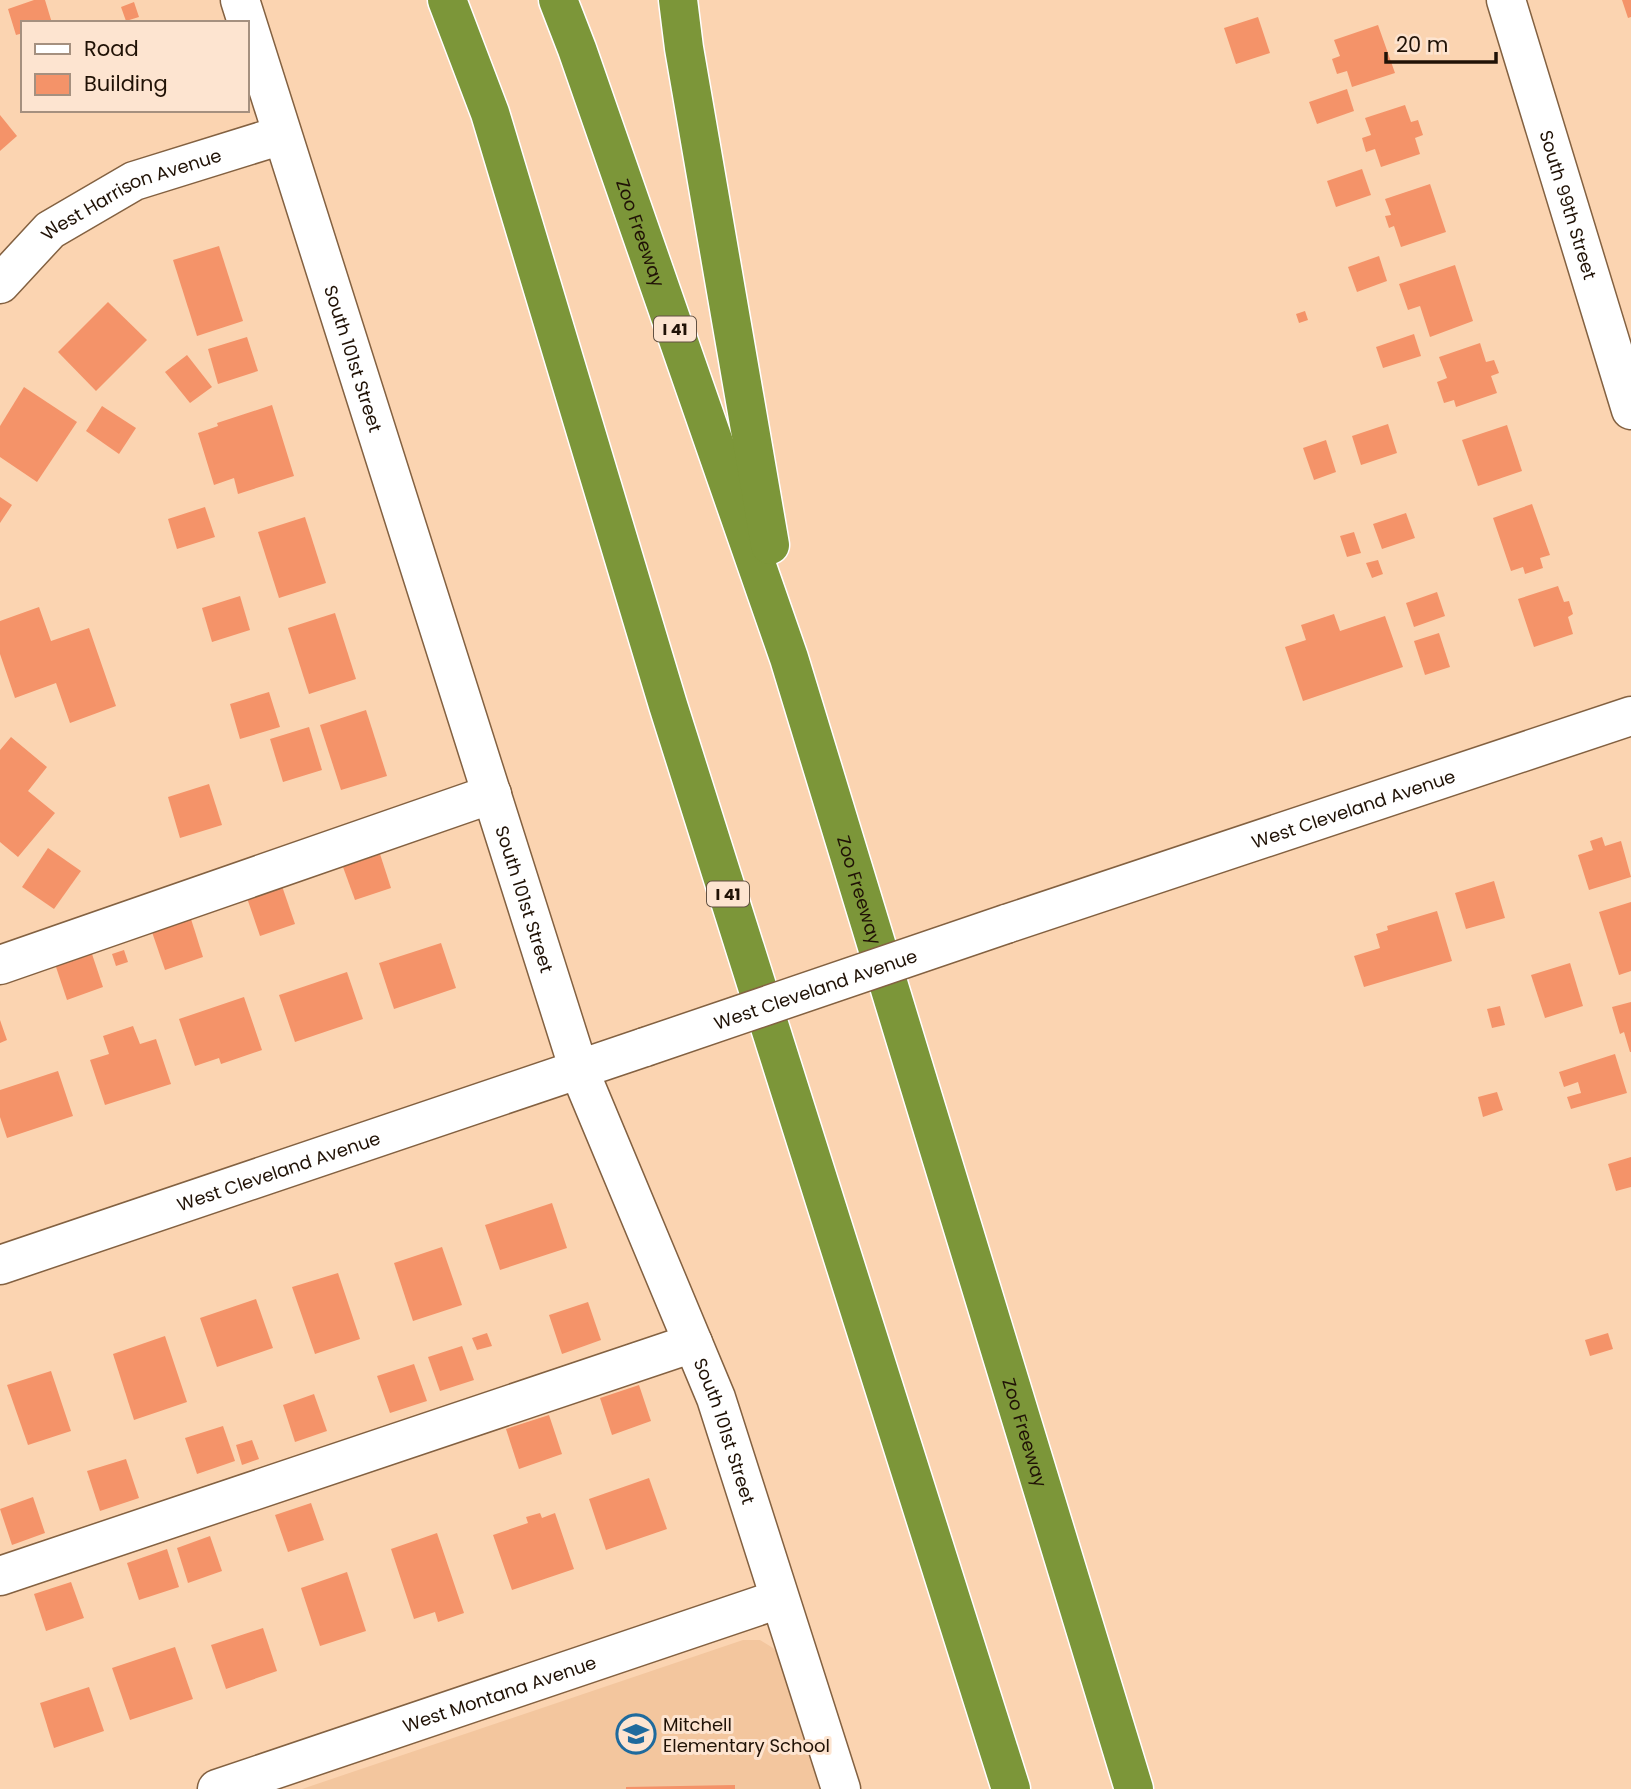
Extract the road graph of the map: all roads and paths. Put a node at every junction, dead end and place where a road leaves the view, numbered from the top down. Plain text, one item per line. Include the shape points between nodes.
1 (240, 0) edge
2 (447, 0) edge
3 (558, 0) edge
4 (678, 0) edge
5 (1506, 0) edge
6 (247, 21) edge
7 (248, 26) edge
8 (282, 135) junction
9 (0, 284) edge
10 (1631, 410) edge
11 (789, 658) junction
12 (1631, 716) edge
13 (492, 794) junction
14 (0, 965) edge
15 (579, 1070) junction
16 (0, 1265) edge
17 (693, 1343) junction
18 (0, 1576) edge
19 (779, 1598) junction
20 (216, 1789) edge
21 (841, 1789) edge
22 (1011, 1789) edge
23 (1133, 1789) edge

1 - 6 street, South 101st Street
2 - 22 highway, I 41 via 490,113 668,705
3 - 11 highway, Zoo Freeway / I 41
4 - 11 highway
5 - 10 street, South 99th Street
7 - 8 street, South 101st Street
8 - 9 street, West Harrison Avenue via 134,181 50,230
8 - 13 street, South 101st Street
11 - 23 highway, Zoo Freeway / I 41
12 - 15 street, West Cleveland Avenue, bridge
13 - 14 street
13 - 15 street, South 101st Street
15 - 16 street, West Cleveland Avenue
15 - 17 street, South 101st Street
17 - 18 street
17 - 19 street, South 101st Street via 716,1398
19 - 20 street, West Montana Avenue
19 - 21 street, South 101st Street

